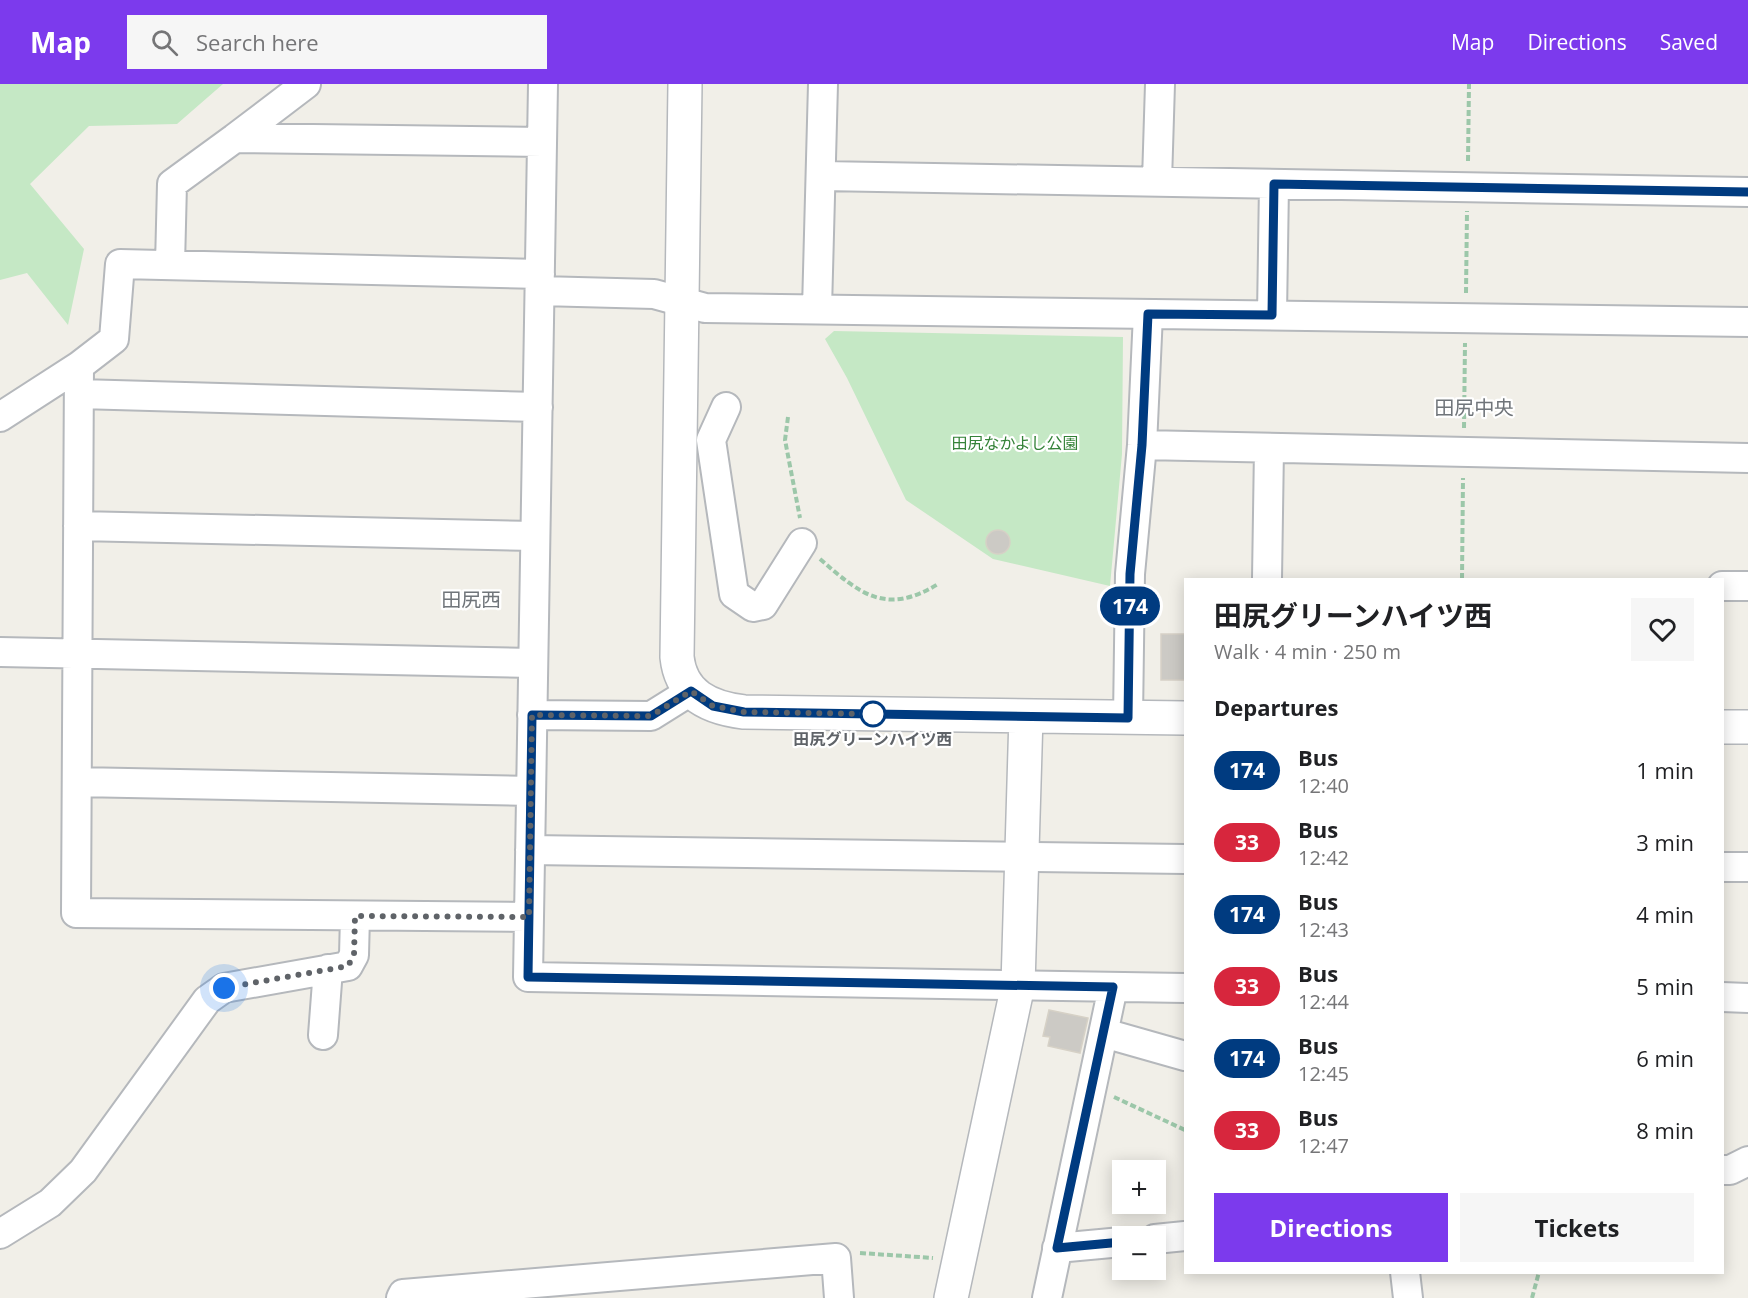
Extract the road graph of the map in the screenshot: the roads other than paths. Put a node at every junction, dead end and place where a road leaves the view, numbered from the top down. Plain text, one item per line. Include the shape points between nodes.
1 (306, 84) edge
2 (543, 84) edge
3 (685, 84) edge
4 (823, 84) edge
5 (1160, 84) edge
6 (235, 138) junction
7 (542, 142) junction
8 (822, 176) junction
9 (1157, 181) junction
10 (1274, 184) junction
11 (1748, 192) edge
12 (170, 265) junction
13 (540, 282) junction
14 (682, 301) junction
15 (817, 309) junction
16 (1148, 314) junction
17 (1272, 315) junction
18 (1748, 322) edge
19 (79, 366) junction
20 (79, 394) junction
21 (538, 407) junction
22 (726, 407) dead end
23 (0, 417) edge
24 (1142, 445) junction
25 (1269, 448) junction
26 (1748, 458) edge
27 (78, 526) junction
28 (535, 536) junction
29 (802, 543) road end
30 (1267, 578) edge
31 (1724, 586) edge
32 (1748, 586) edge
33 (0, 652) edge
34 (77, 654) junction
35 (533, 663) junction
36 (691, 691) junction
37 (532, 715) junction
38 (1026, 716) junction
39 (1128, 718) junction
40 (1184, 718) edge
41 (1724, 727) edge
42 (1748, 727) edge
43 (77, 782) junction
44 (531, 791) junction
45 (530, 850) junction
46 (1022, 856) junction
47 (1184, 859) edge
48 (1724, 867) edge
49 (1748, 867) edge
50 (355, 916) junction
51 (529, 917) junction
52 (328, 969) junction
53 (1018, 985) junction
54 (1113, 987) junction
55 (1184, 988) edge
56 (1724, 997) edge
57 (1748, 998) edge
58 (1104, 1033) junction
59 (323, 1035) dead end
60 (1184, 1056) edge
61 (1748, 1161) edge
62 (1724, 1170) edge
63 (0, 1234) edge
64 (1184, 1236) edge
65 (1166, 1238) edge
66 (1112, 1243) edge
67 (1057, 1248) junction
68 (1405, 1274) edge
69 (401, 1298) edge
70 (839, 1298) edge
71 (951, 1298) edge
72 (1047, 1298) edge
73 (1408, 1298) edge

1 - 6 street
2 - 7 street
3 - 14 street
4 - 8 street
5 - 9 street
6 - 7 street
6 - 12 street via 172,184
7 - 13 street
8 - 9 street
8 - 15 street
9 - 10 street
10 - 11 street
10 - 17 street
12 - 13 street
12 - 19 street via 120,264 114,339
13 - 14 street via 654,294
13 - 21 street
14 - 15 street via 705,308
14 - 36 street via 677,657
15 - 16 street
16 - 17 street
16 - 24 street
17 - 18 street
19 - 20 street
19 - 23 street
20 - 21 street
20 - 27 street
21 - 28 street
22 - 29 street via 705,440 734,594 753,607 763,605
24 - 25 street
24 - 39 street via 1130,574
25 - 26 street
25 - 30 street
27 - 28 street
27 - 34 street
28 - 35 street
31 - 32 street
33 - 34 street
34 - 35 street
34 - 43 street
35 - 37 street
36 - 37 street via 651,716
36 - 38 street via 713,706 744,712
37 - 44 street
38 - 39 street
38 - 46 street
39 - 40 street
41 - 42 street
43 - 44 street
43 - 50 street via 76,913
44 - 45 street
45 - 46 street
45 - 51 street
46 - 47 street
46 - 53 street
48 - 49 street
50 - 51 street
50 - 52 street via 354,955 348,966
51 - 53 street via 528,977
52 - 59 street
52 - 63 street via 224,988 207,1000 82,1171 50,1203
53 - 54 street
53 - 71 street
54 - 55 street
54 - 58 street
56 - 57 street
58 - 60 street
58 - 67 street
61 - 62 street
64 - 65 street
66 - 67 street
67 - 72 street
68 - 73 street
69 - 70 street via 403,1294 836,1258

